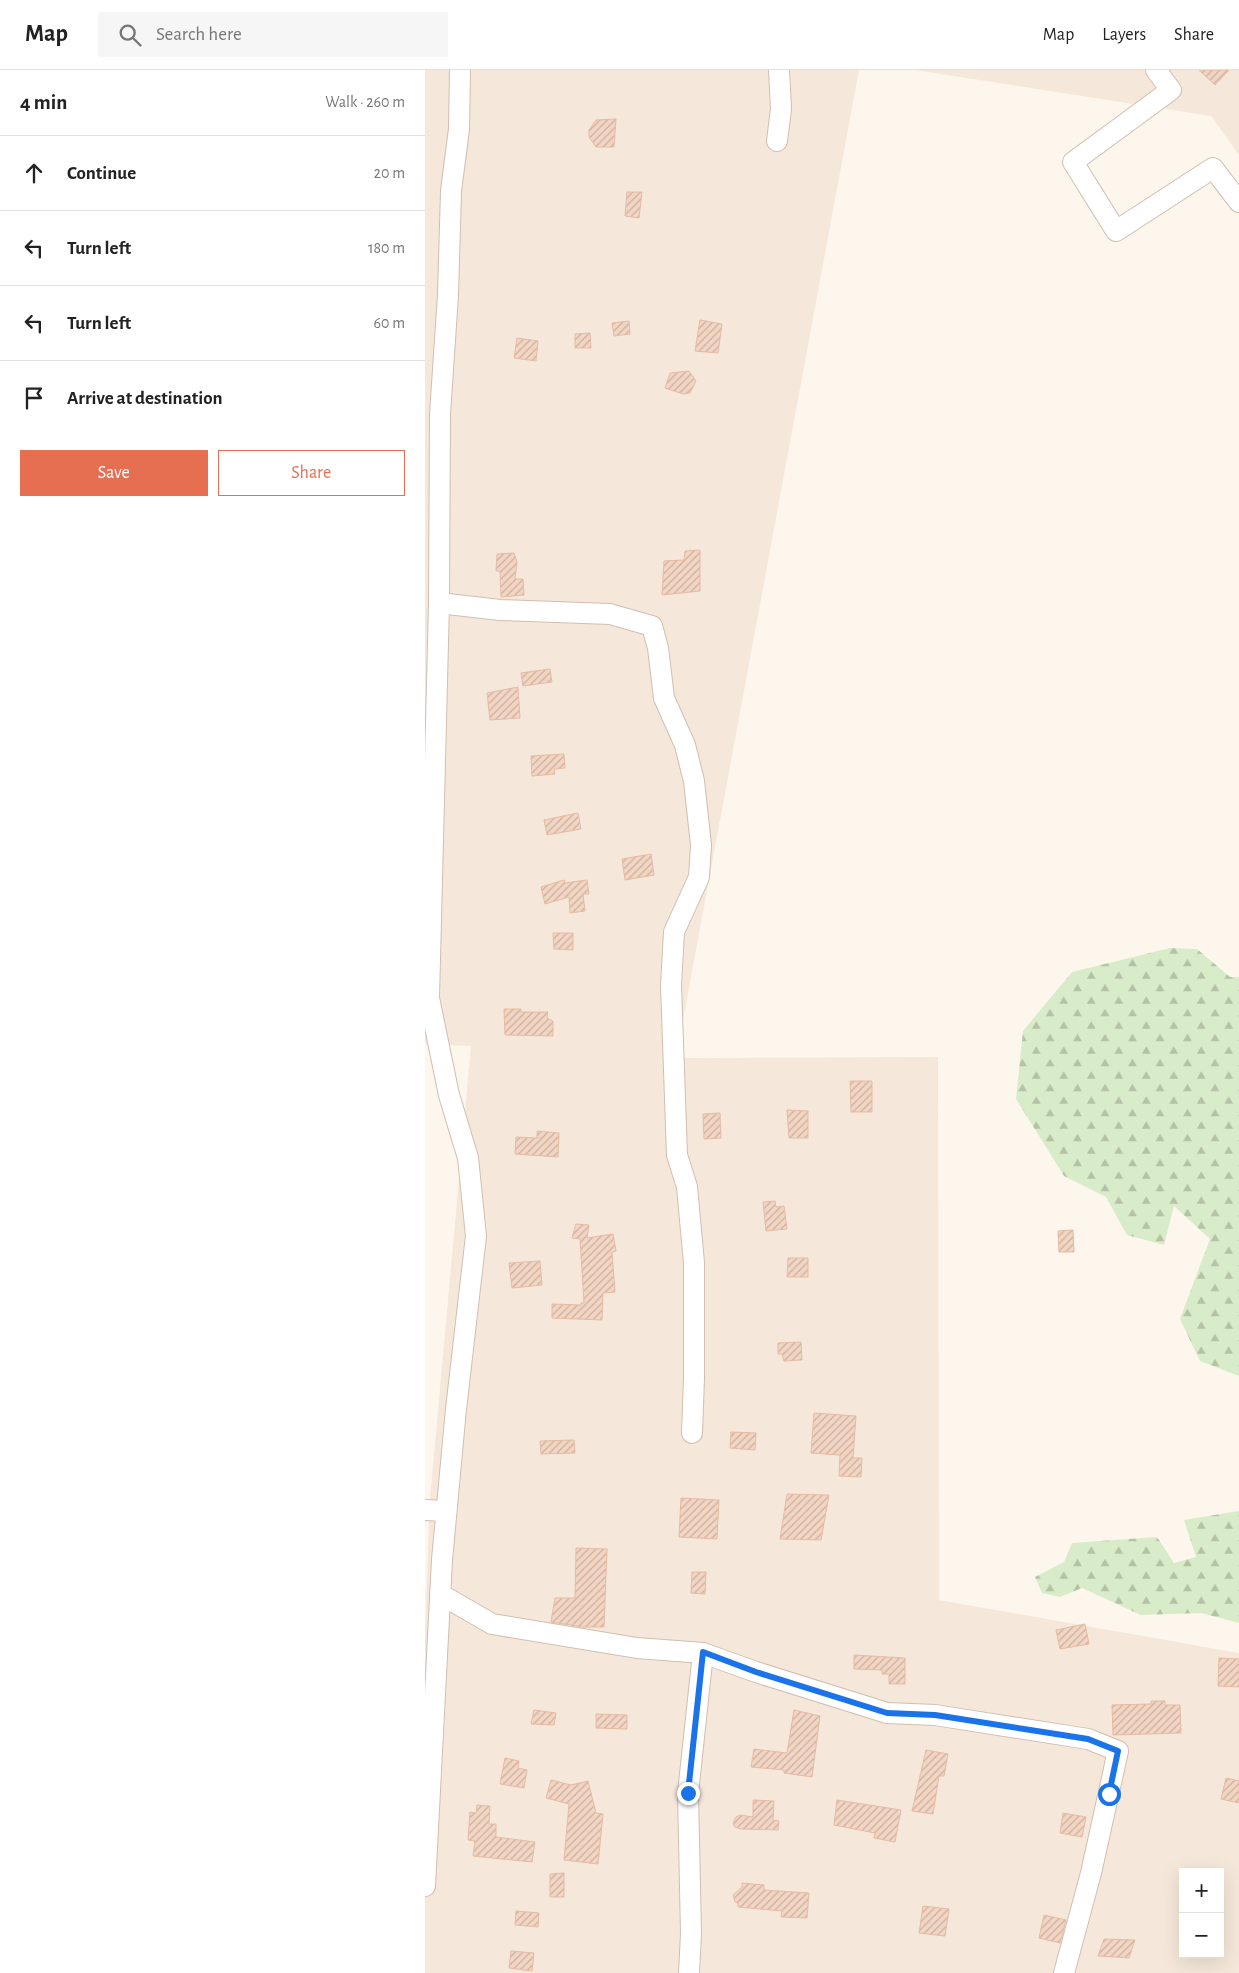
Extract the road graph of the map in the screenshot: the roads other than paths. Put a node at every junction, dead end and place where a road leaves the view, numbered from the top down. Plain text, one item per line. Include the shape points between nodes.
1 (460, 70) edge
2 (779, 70) edge
3 (1156, 70) edge
4 (777, 141) dead end
5 (1239, 202) edge
6 (439, 603) junction
7 (692, 1433) dead end
8 (425, 1510) edge
9 (446, 1511) junction
10 (440, 1594) junction
11 (703, 1652) junction
12 (425, 1886) edge
13 (689, 1973) edge
14 (1065, 1973) edge

1 - 6 street via 440,414
2 - 4 street via 781,110
3 - 5 street via 1171,90 1073,162 1116,231 1213,168
6 - 7 street via 500,610 609,614 652,626 664,698 685,745 694,781 701,845 699,877 674,932 671,985 677,1155 687,1187 694,1263
6 - 9 street via 429,998 449,1095 468,1158 476,1236
8 - 9 street
9 - 10 street
10 - 11 street via 491,1624 637,1648
10 - 12 street
11 - 13 street via 688,1793
11 - 14 street via 887,1713 935,1715 1088,1739 1118,1751

